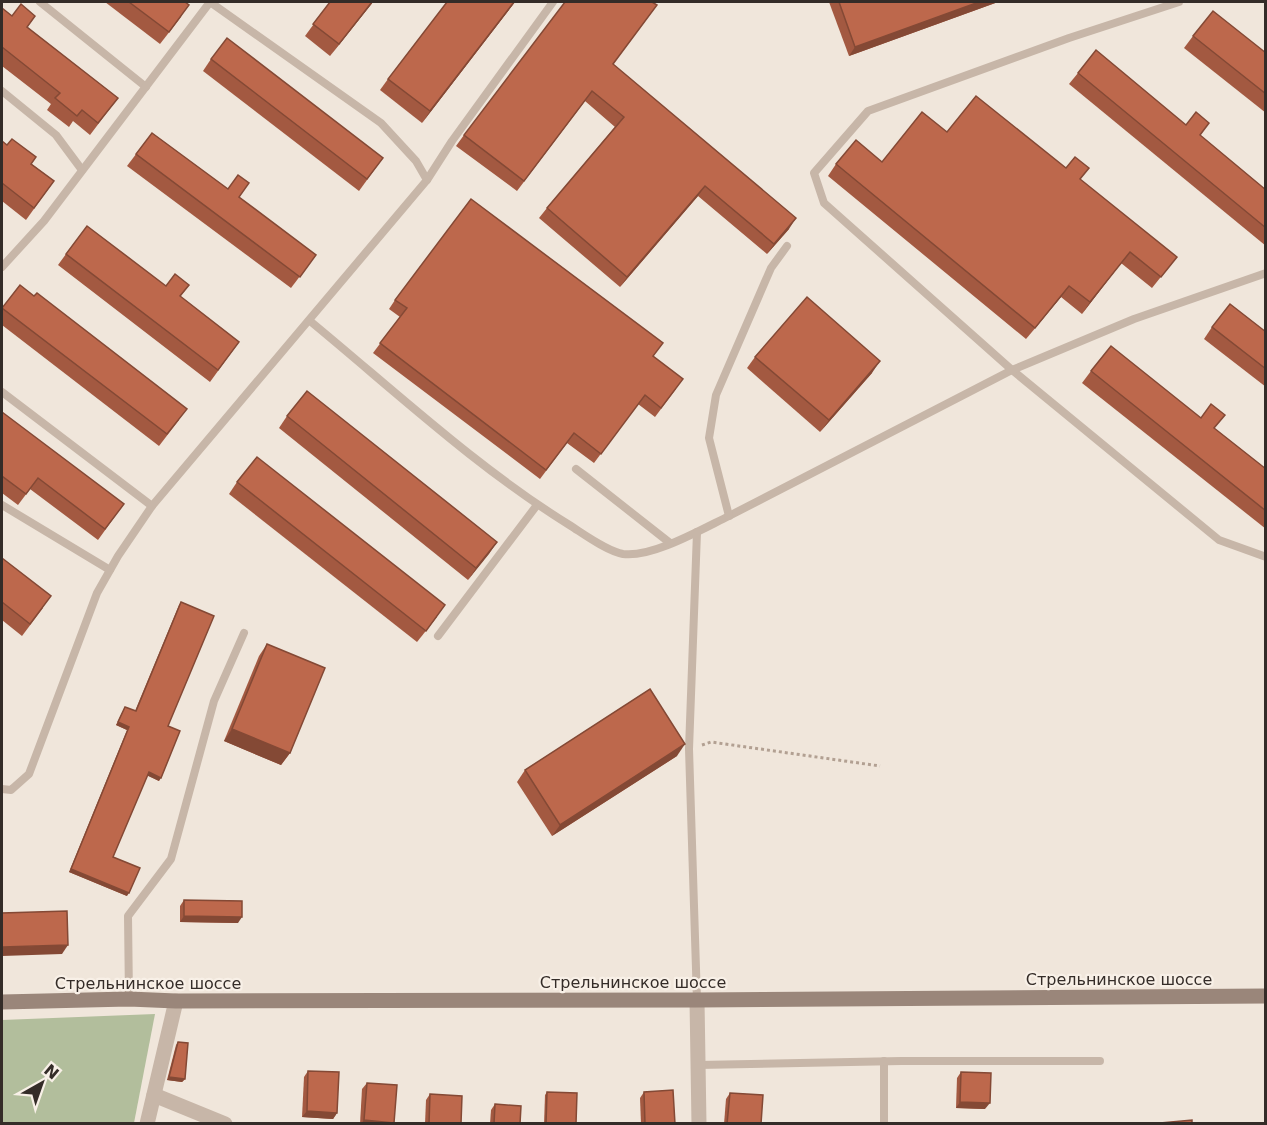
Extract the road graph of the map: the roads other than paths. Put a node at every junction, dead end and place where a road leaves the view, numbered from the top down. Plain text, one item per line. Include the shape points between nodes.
1 (40, 2) edge
2 (210, 2) edge
3 (553, 2) edge
4 (1179, 2) edge
5 (146, 87) junction
6 (2, 91) edge
7 (82, 170) junction
8 (427, 180) junction
9 (787, 246) edge
10 (3, 261) edge
11 (1266, 273) edge
12 (310, 321) junction
13 (1012, 370) junction
14 (2, 392) edge
15 (576, 469) dead end
16 (2, 505) edge
17 (537, 505) junction
18 (152, 506) junction
19 (729, 516) junction
20 (697, 532) junction
21 (670, 543) junction
22 (1266, 557) edge
23 (110, 570) junction
24 (244, 633) dead end
25 (438, 636) dead end
26 (2, 789) edge
27 (1266, 996) edge
28 (129, 999) junction
29 (697, 1000) junction
30 (176, 1001) junction
31 (2, 1002) edge
32 (884, 1061) junction
33 (1100, 1061) dead end
34 (698, 1065) junction
35 (154, 1095) junction
36 (147, 1124) edge
37 (225, 1124) edge
38 (699, 1124) edge
39 (884, 1124) edge

1 - 5 lane
2 - 5 lane
2 - 8 lane via 381,123 416,161
3 - 8 lane
4 - 13 lane via 868,111 814,173 824,203
5 - 7 lane
6 - 7 lane via 56,135
7 - 10 lane via 44,221
8 - 12 lane
9 - 19 lane via 771,268 716,395 709,438
11 - 13 lane via 1134,319
12 - 17 lane
12 - 18 lane
13 - 19 lane
13 - 22 lane via 1219,540
14 - 18 lane
15 - 21 lane
16 - 23 lane
17 - 21 lane via 621,554 643,554
17 - 25 lane
18 - 23 lane
19 - 20 lane
20 - 21 lane
20 - 29 lane via 689,749
23 - 26 lane via 97,593 28,774 11,790
24 - 28 lane via 214,700 171,859 128,916
27 - 29 main road, Стрельнинское шоссе
28 - 30 main road, Стрельнинское шоссе
28 - 31 main road, Стрельнинское шоссе
29 - 30 main road, Стрельнинское шоссе
29 - 34 street
30 - 35 street
32 - 33 lane
32 - 34 lane
32 - 39 lane
34 - 38 street
35 - 36 street
35 - 37 street

